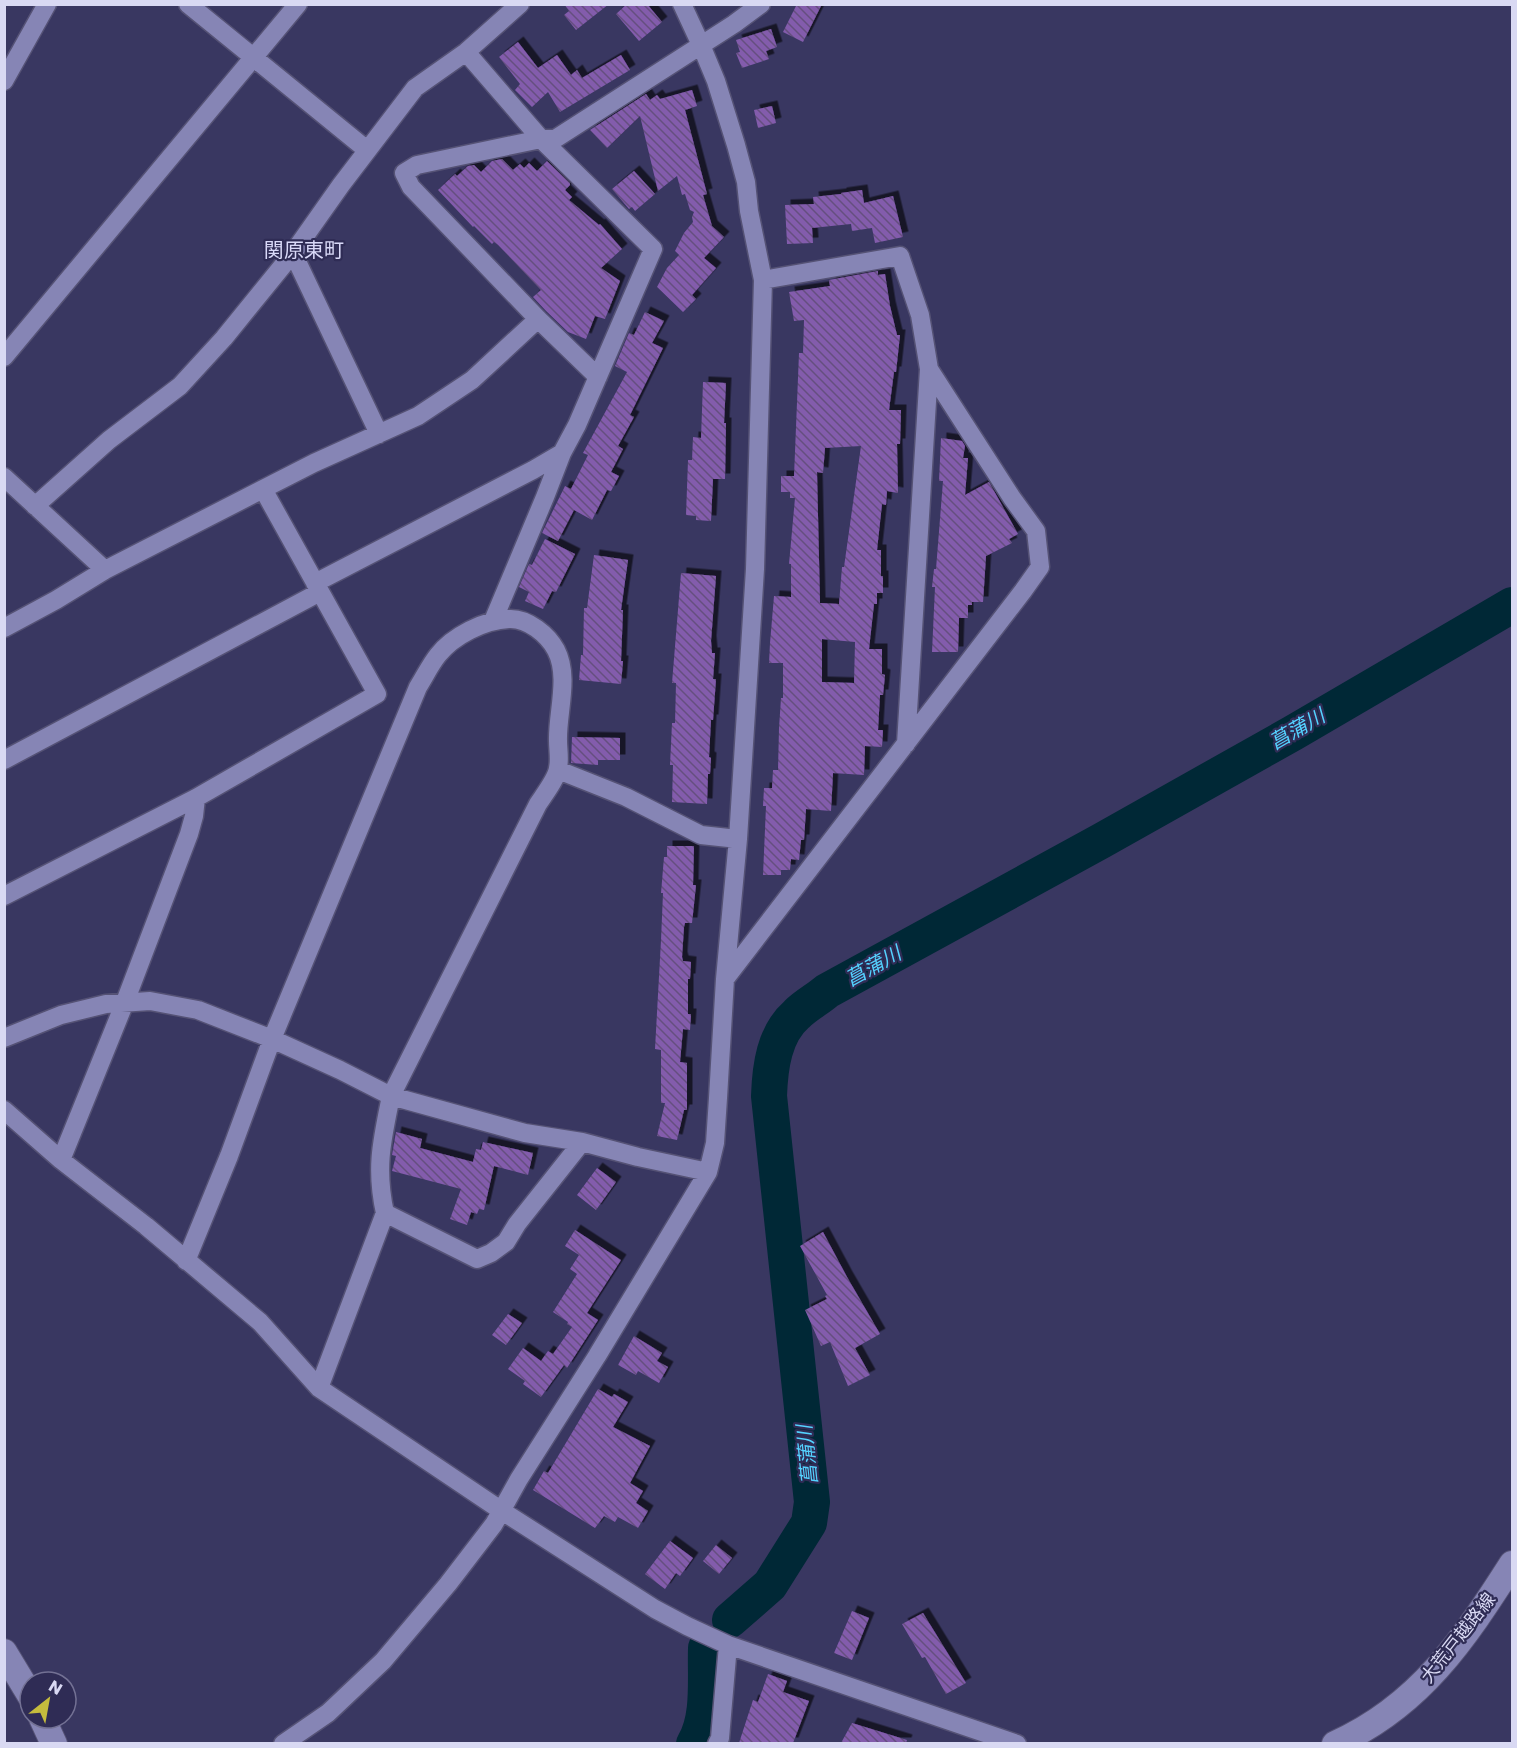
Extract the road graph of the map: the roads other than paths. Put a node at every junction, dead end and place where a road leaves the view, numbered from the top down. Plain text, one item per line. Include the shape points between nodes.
1 (46, 4) edge
2 (188, 4) edge
3 (298, 4) edge
4 (520, 4) edge
5 (682, 4) edge
6 (761, 4) edge
7 (701, 45) junction
8 (466, 52) junction
9 (9, 57) edge
10 (253, 59) junction
11 (4, 81) edge
12 (541, 139) junction
13 (367, 150) junction
14 (293, 253) junction
15 (763, 280) junction
16 (538, 319) junction
17 (4, 357) edge
18 (929, 369) junction
19 (598, 377) junction
20 (379, 434) junction
21 (562, 453) junction
22 (4, 477) edge
23 (263, 489) junction
24 (35, 506) junction
25 (105, 570) junction
26 (318, 587) junction
27 (492, 621) junction
28 (4, 628) edge
29 (906, 744) junction
30 (4, 760) edge
31 (558, 770) junction
32 (196, 798) junction
33 (738, 838) junction
34 (4, 896) edge
35 (725, 979) junction
36 (125, 1002) junction
37 (4, 1038) edge
38 (272, 1040) junction
39 (391, 1096) junction
40 (4, 1110) edge
41 (582, 1142) junction
42 (61, 1160) junction
43 (708, 1172) junction
44 (385, 1213) junction
45 (186, 1261) junction
46 (319, 1388) junction
47 (502, 1511) junction
48 (1512, 1564) edge
49 (728, 1645) junction
50 (4, 1652) edge
51 (18, 1675) edge
52 (283, 1743) edge
53 (717, 1743) edge
54 (1017, 1743) edge
55 (1335, 1743) edge

1 - 9 street
2 - 10 street
3 - 10 street
4 - 8 street
5 - 7 street
6 - 7 street
7 - 12 street via 555,139
7 - 15 street via 746,182
8 - 12 street
8 - 13 street via 415,88
9 - 11 street
10 - 13 street
10 - 17 street
12 - 16 street via 417,165 404,173 411,187
12 - 19 street via 653,249
13 - 14 street
14 - 20 street
14 - 24 street via 180,386 109,440
15 - 18 street via 900,256 920,315
15 - 33 street via 755,568
16 - 19 street
16 - 20 street via 472,380 418,416
18 - 29 street
18 - 29 street via 1036,531 1040,567
19 - 21 street
20 - 23 street
21 - 26 street
21 - 27 street
22 - 24 street
23 - 25 street
23 - 26 street
24 - 25 street
25 - 28 street
26 - 30 street
26 - 32 street via 377,693
27 - 31 street via 525,622 549,639 557,652 562,691
27 - 38 street via 458,637 438,654 418,687
29 - 35 street
31 - 33 street via 626,797 701,835
31 - 39 street
32 - 34 street
32 - 36 street via 189,834
33 - 35 street
35 - 43 street via 715,1143
36 - 37 street via 61,1015
36 - 38 street via 150,1001 198,1010
36 - 42 street
38 - 39 street
38 - 45 street
39 - 41 street via 525,1133
39 - 44 street via 379,1166
40 - 42 street
41 - 43 street
41 - 44 street via 506,1242 477,1259
42 - 45 street
43 - 47 street
44 - 46 street
45 - 46 street via 260,1322
46 - 47 street
47 - 49 street via 655,1609
47 - 52 street via 448,1584 383,1660 328,1713
48 - 55 main road, 大荒戸越路線 via 1467,1632 1433,1674 1380,1720
49 - 53 street
49 - 54 street
50 - 51 main road

